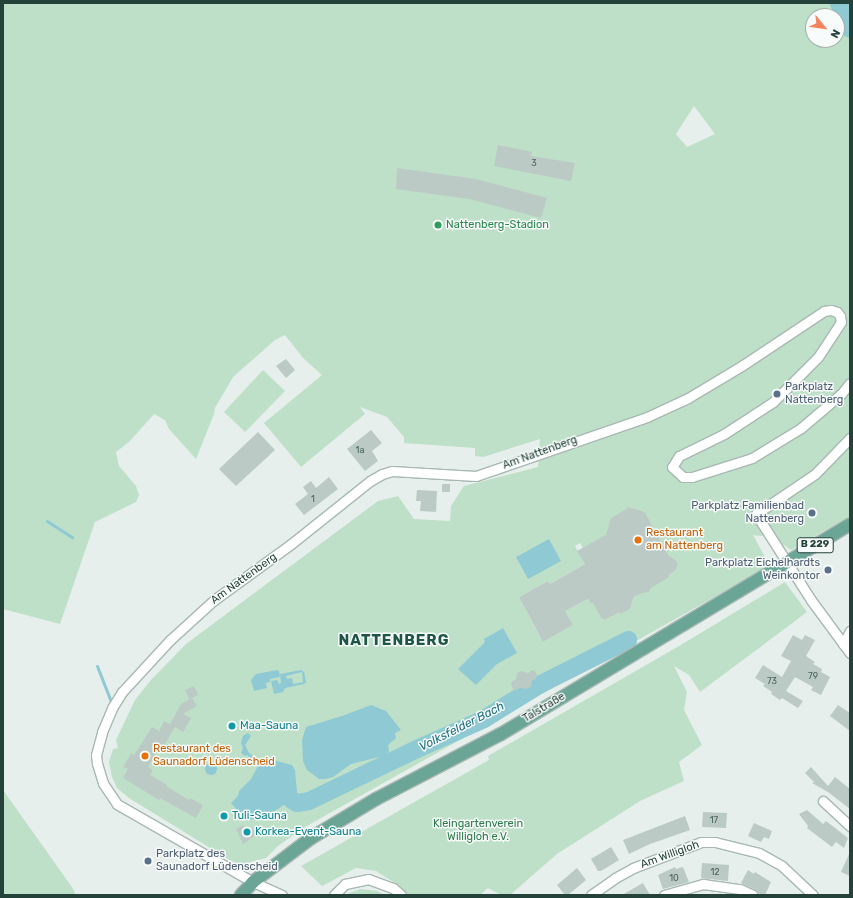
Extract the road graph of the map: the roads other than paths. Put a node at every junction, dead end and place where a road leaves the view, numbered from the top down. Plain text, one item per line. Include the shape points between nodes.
1 (850, 383) edge
2 (850, 438) edge
3 (850, 524) edge
4 (787, 561) junction
5 (850, 631) edge
6 (843, 644) junction
7 (850, 653) edge
8 (823, 801) dead end
9 (850, 826) edge
10 (253, 882) junction
11 (241, 895) edge
12 (282, 895) edge
13 (334, 895) edge
14 (401, 895) edge
15 (591, 895) edge
16 (664, 895) edge
17 (753, 895) edge
18 (813, 895) edge

1 - 10 street, Am Nattenberg via 841,394 801,428 752,458 692,477 683,477 672,467 679,456 724,434 773,402 818,358 841,322 837,312 824,311 688,398 647,417 476,476 392,471 382,474 214,600 170,640 122,692 102,732 96,755 97,763 103,783 117,804
2 - 4 street via 815,474 756,514
3 - 4 main road, Talstraße / B 229
4 - 6 street
4 - 10 main road, Talstraße / B 229 via 501,734 376,799 311,838
5 - 6 street
6 - 7 street
8 - 9 street
10 - 11 main road, Talstraße / B 229
10 - 12 street
13 - 14 street via 345,884 368,879 393,888
15 - 18 street, Am Willigloh via 633,868 701,842 715,842 759,853 782,866
16 - 17 street via 703,884 740,889

